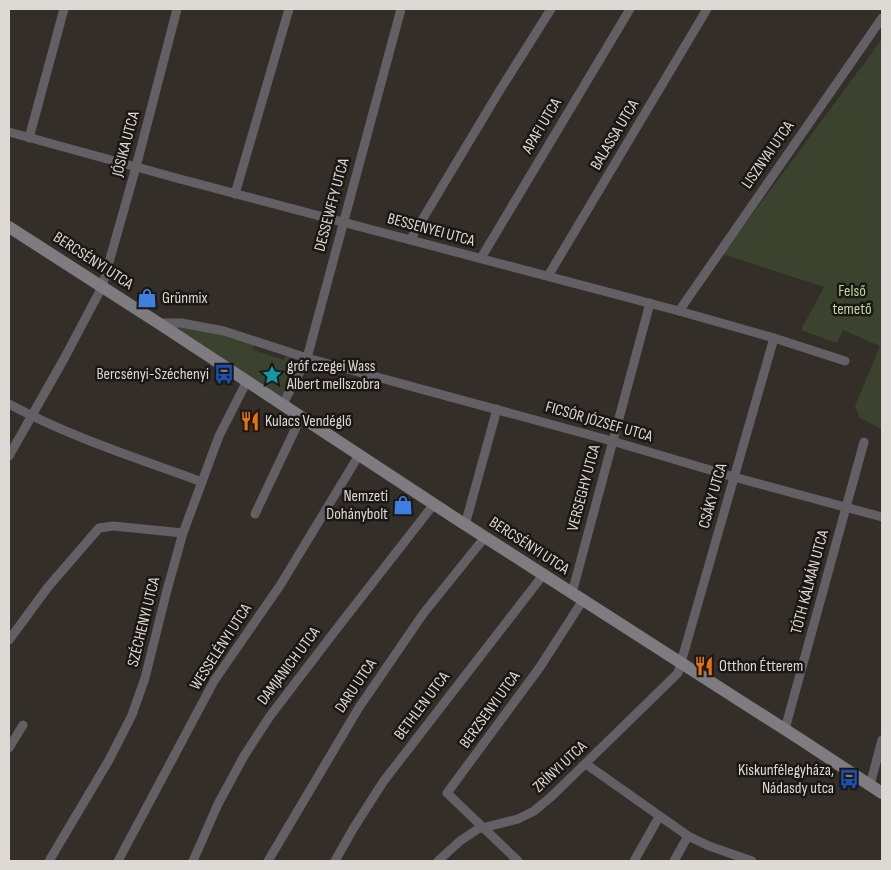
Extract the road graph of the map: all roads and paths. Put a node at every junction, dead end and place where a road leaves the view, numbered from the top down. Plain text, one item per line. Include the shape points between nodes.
1 (64, 9) edge
2 (177, 9) edge
3 (289, 9) edge
4 (401, 9) edge
5 (551, 9) edge
6 (630, 9) edge
7 (707, 9) edge
8 (882, 18) edge
9 (9, 132) edge
10 (29, 138) junction
11 (136, 167) junction
12 (235, 194) junction
13 (343, 222) junction
14 (9, 227) edge
15 (410, 240) junction
16 (481, 258) junction
17 (548, 276) junction
18 (102, 286) junction
19 (650, 303) junction
20 (679, 311) junction
21 (159, 323) junction
22 (774, 338) junction
23 (307, 358) junction
24 (845, 361) dead end
25 (247, 381) junction
26 (9, 404) edge
27 (283, 404) junction
28 (497, 409) junction
29 (32, 416) junction
30 (301, 416) junction
31 (612, 441) junction
32 (864, 442) dead end
33 (359, 455) junction
34 (9, 456) edge
35 (734, 477) junction
36 (202, 482) junction
37 (434, 504) junction
38 (846, 507) junction
39 (255, 514) dead end
40 (882, 517) edge
41 (465, 525) junction
42 (183, 533) junction
43 (484, 537) junction
44 (543, 575) junction
45 (577, 596) junction
46 (9, 640) edge
47 (682, 663) junction
48 (23, 726) dead end
49 (785, 730) junction
50 (882, 740) edge
51 (9, 748) edge
52 (586, 764) junction
53 (870, 785) junction
54 (882, 793) edge
55 (659, 816) junction
56 (484, 828) junction
57 (688, 836) junction
58 (50, 861) edge
59 (118, 861) edge
60 (193, 861) edge
61 (268, 861) edge
62 (335, 861) edge
63 (438, 861) edge
64 (518, 861) edge
65 (634, 861) edge
66 (674, 861) edge
67 (752, 861) edge

1 - 10 street
2 - 11 street, JÓSIKA UTCA
3 - 12 street
4 - 13 street, DESSEWFFY UTCA
5 - 15 street
6 - 16 street, APAFI UTCA
7 - 17 street, BALASSA UTCA
8 - 20 street, LISZNYAI UTCA
9 - 10 street, BESSENYEI UTCA
10 - 11 street, BESSENYEI UTCA
11 - 12 street, BESSENYEI UTCA
11 - 18 street, JÓSIKA UTCA
12 - 13 street, BESSENYEI UTCA
13 - 15 street, BESSENYEI UTCA
13 - 23 street, DESSEWFFY UTCA
14 - 18 street, BERCSÉNYI UTCA
15 - 16 street, BESSENYEI UTCA
16 - 17 street, BESSENYEI UTCA
17 - 19 street, BESSENYEI UTCA
18 - 21 street, BERCSÉNYI UTCA
18 - 29 street, JÓSIKA UTCA
19 - 20 street, BESSENYEI UTCA
19 - 31 street, VERSEGHY UTCA
20 - 22 street, BESSENYEI UTCA
21 - 23 street via 181,323 224,331
21 - 25 street, BERCSÉNYI UTCA
22 - 24 street, BESSENYEI UTCA
22 - 35 street, CSÁKY UTCA
23 - 27 street, DESSEWFFY UTCA
23 - 28 street, FICSÓR JÓZSEF UTCA
25 - 27 street, BERCSÉNYI UTCA
25 - 36 street, SZÉCHENYI UTCA via 219,436
26 - 29 street
27 - 30 street, BERCSÉNYI UTCA
28 - 31 street, FICSÓR JÓZSEF UTCA
28 - 41 street
29 - 34 street, JÓSIKA UTCA
29 - 36 street
30 - 33 street, BERCSÉNYI UTCA
30 - 39 street
31 - 35 street, FICSÓR JÓZSEF UTCA
31 - 45 street, VERSEGHY UTCA
32 - 38 street, TÓTH KÁLMÁN UTCA
33 - 37 street, BERCSÉNYI UTCA
33 - 59 street, WESSELÉNYI UTCA via 281,584 214,681
35 - 38 street, FICSÓR JÓZSEF UTCA
35 - 47 street, CSÁKY UTCA
36 - 42 street, SZÉCHENYI UTCA
37 - 41 street, BERCSÉNYI UTCA
37 - 60 street, DAMJANICH UTCA via 270,716 218,804
38 - 40 street, FICSÓR JÓZSEF UTCA
38 - 49 street, TÓTH KÁLMÁN UTCA
41 - 43 street, BERCSÉNYI UTCA
42 - 46 street via 113,526 99,528 48,587
42 - 58 street, SZÉCHENYI UTCA via 146,678 132,715
43 - 44 street, BERCSÉNYI UTCA
43 - 61 street, DARU UTCA via 423,614 358,709
44 - 45 street, BERCSÉNYI UTCA
44 - 62 street, BETHLEN UTCA via 383,782
45 - 47 street, BERCSÉNYI UTCA
45 - 56 street, BERZSENYI UTCA via 540,667 448,793
47 - 49 street, BERCSÉNYI UTCA
47 - 52 street, ZRÍNYI UTCA via 678,673
48 - 51 street
49 - 53 street, BERCSÉNYI UTCA
50 - 53 street
52 - 55 street
52 - 56 street, ZRÍNYI UTCA via 534,811
53 - 54 street, BERCSÉNYI UTCA
55 - 57 street
55 - 65 street
56 - 63 street, ZRÍNYI UTCA via 460,841
56 - 64 street
57 - 66 street
57 - 67 street

